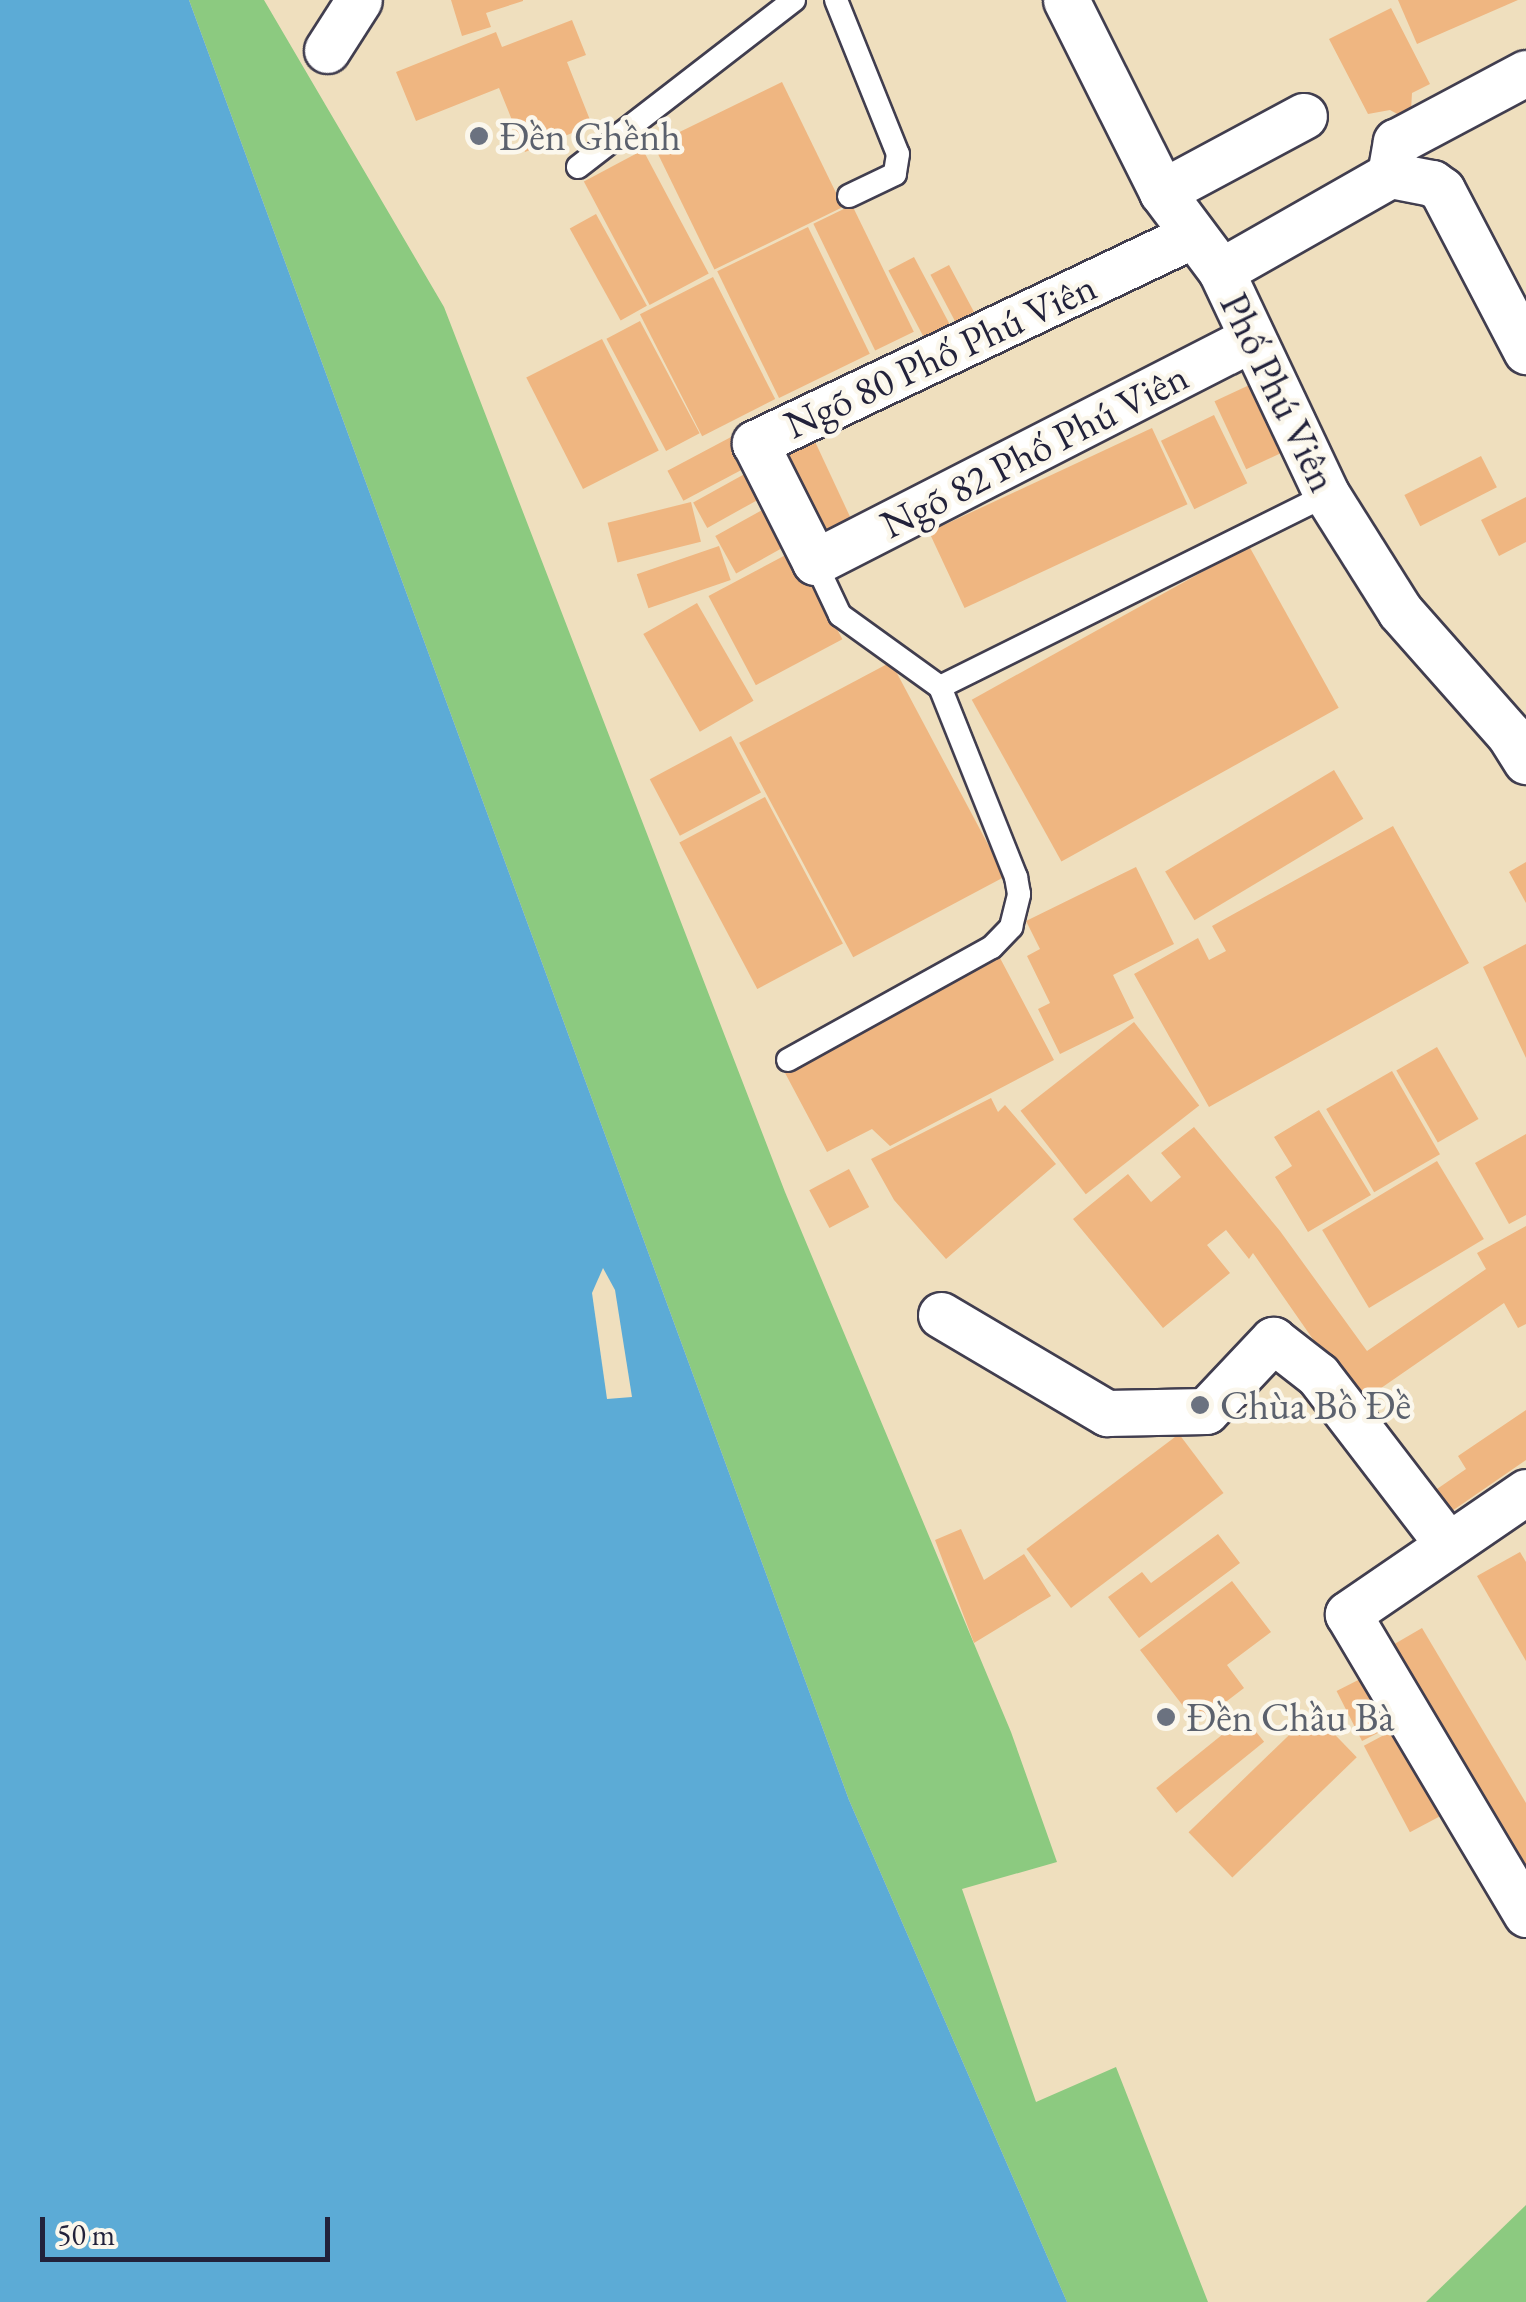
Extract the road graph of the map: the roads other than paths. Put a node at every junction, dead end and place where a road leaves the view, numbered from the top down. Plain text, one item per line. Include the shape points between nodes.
1 (359, 0) edge
2 (794, 0) edge
3 (836, 0) edge
4 (1066, 0) edge
5 (328, 50) dead end
6 (1526, 73) edge
7 (1304, 116) dead end
8 (578, 167) dead end
9 (1390, 175) junction
10 (1162, 192) junction
11 (850, 196) dead end
12 (1191, 236) junction
13 (1221, 271) junction
14 (1252, 338) junction
15 (1526, 350) edge
16 (1327, 495) junction
17 (815, 562) junction
18 (940, 687) junction
19 (1526, 761) edge
20 (788, 1060) dead end
21 (941, 1315) dead end
22 (1526, 1492) edge
23 (1447, 1543) junction
24 (1526, 1914) edge

1 - 5 street
2 - 8 lane
3 - 11 lane via 898,154 895,174
4 - 10 street, Phố Phú Viên
6 - 9 street via 1396,142
7 - 10 street
9 - 13 street
9 - 15 street via 1442,190
10 - 12 street, Phố Phú Viên
12 - 13 street, Phố Phú Viên
12 - 17 street, Ngõ 80 Phố Phú Viên via 755,443
13 - 14 street, Phố Phú Viên
14 - 16 street, Phố Phú Viên
14 - 17 street, Ngõ 82 Phố Phú Viên
16 - 18 lane
16 - 19 street, Phố Phú Viên via 1400,611
17 - 18 lane via 840,615
18 - 20 lane via 1016,876 1011,928 992,948
21 - 23 street via 1107,1413 1206,1411 1274,1340 1318,1375
22 - 23 street
23 - 24 street via 1348,1614

